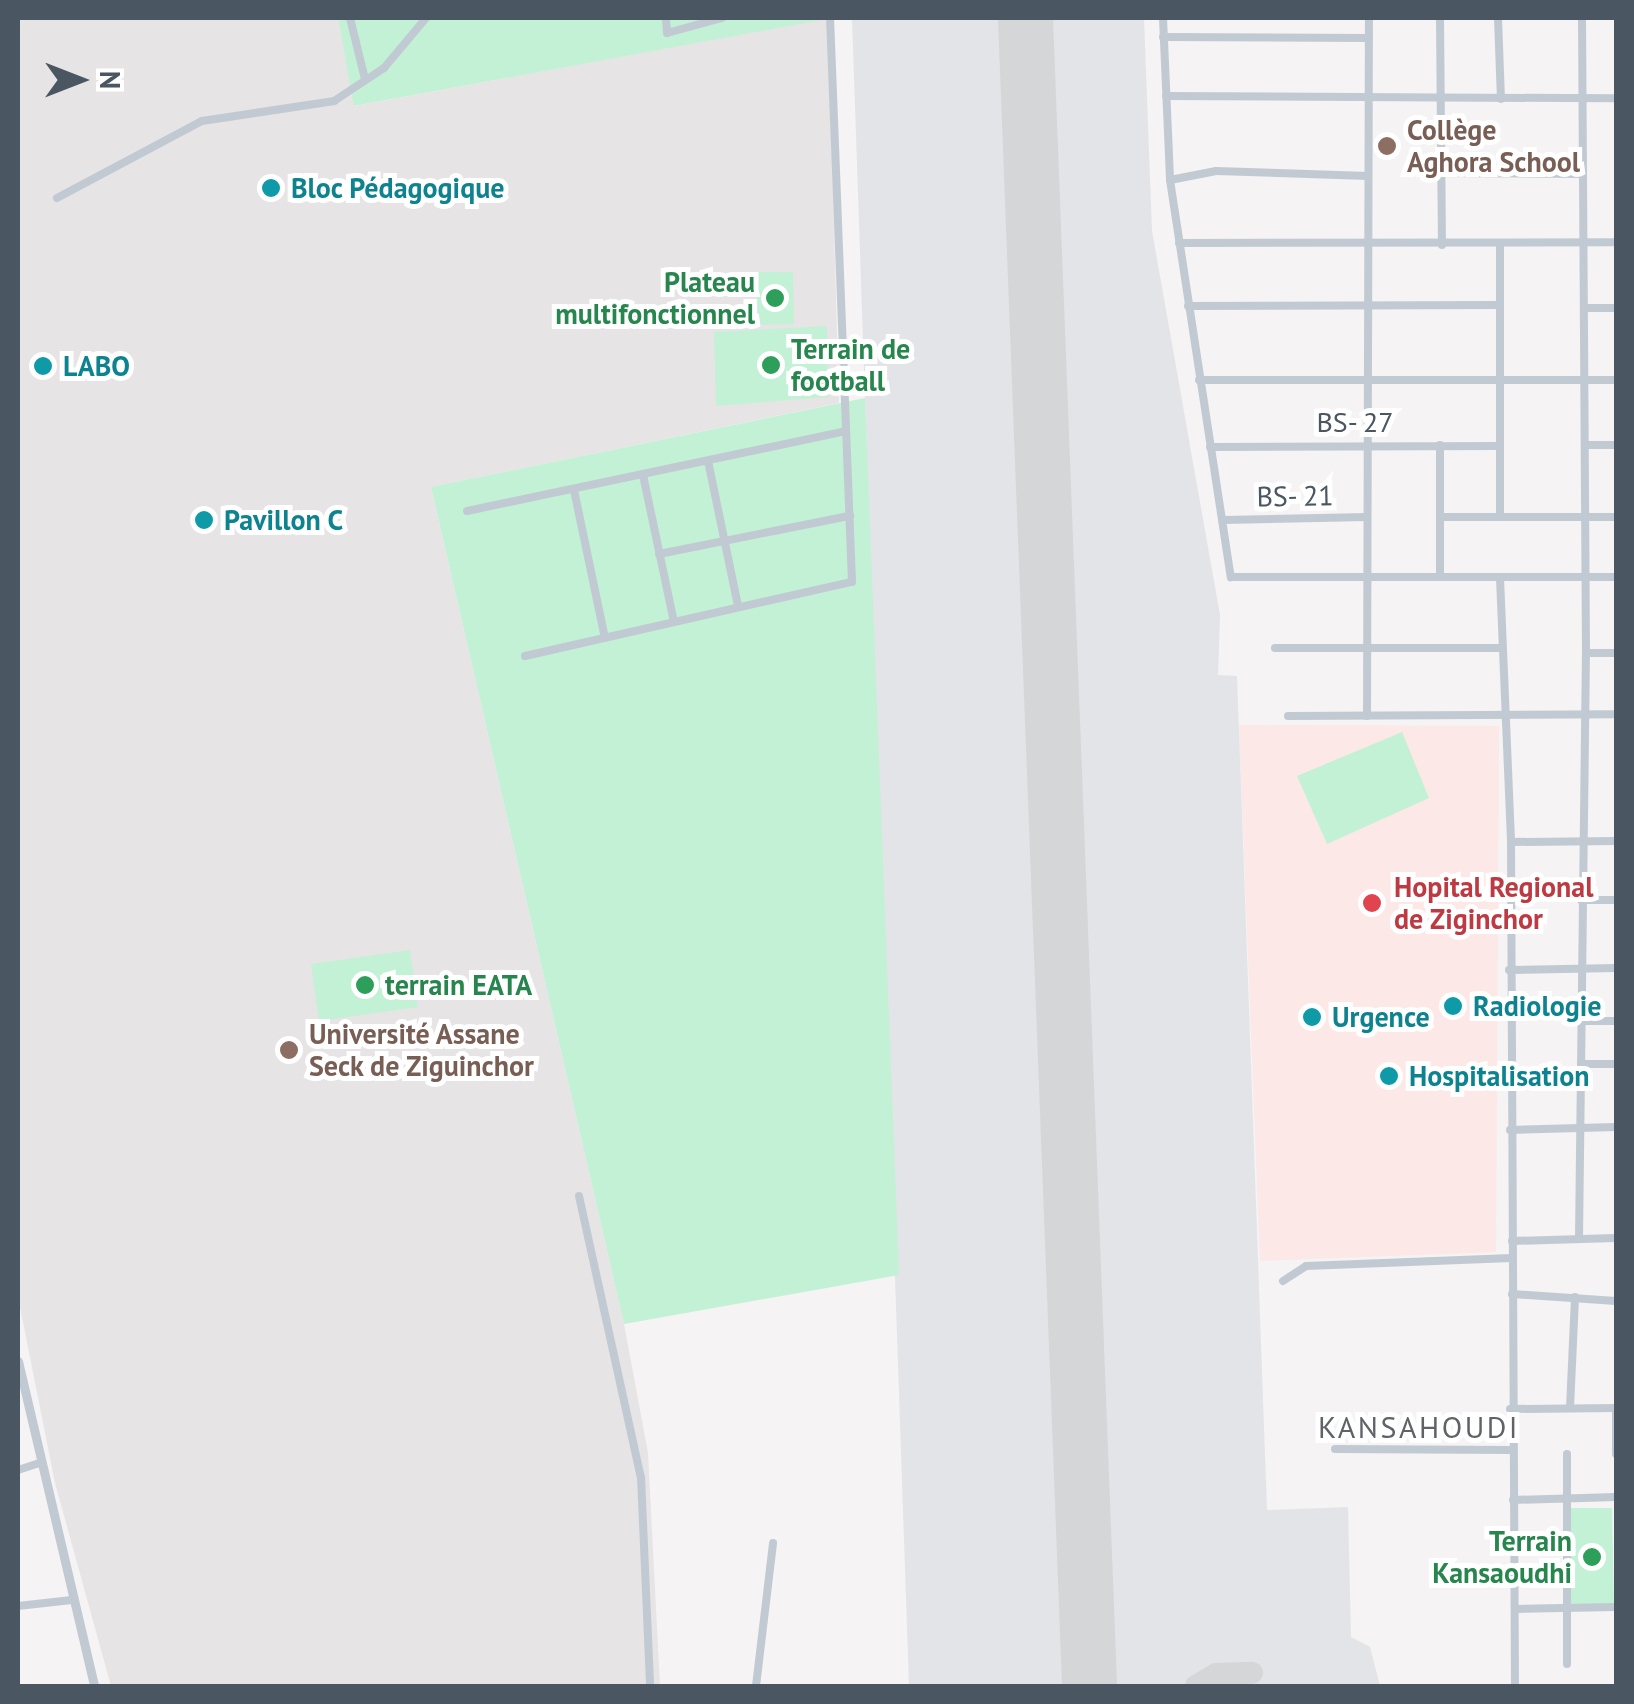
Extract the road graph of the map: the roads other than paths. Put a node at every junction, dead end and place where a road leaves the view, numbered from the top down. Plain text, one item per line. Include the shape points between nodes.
1 (350, 18) edge
2 (426, 18) edge
3 (666, 18) edge
4 (722, 18) edge
5 (830, 18) edge
6 (1163, 18) edge
7 (1369, 18) edge
8 (1440, 18) edge
9 (1498, 18) edge
10 (1582, 18) edge
11 (1163, 37) junction
12 (1369, 38) junction
13 (365, 79) junction
14 (1166, 96) junction
15 (1616, 98) edge
16 (1440, 99) junction
17 (1501, 99) junction
18 (1370, 100) junction
19 (1582, 100) junction
20 (1441, 174) junction
21 (1582, 174) junction
22 (1368, 176) junction
23 (1170, 180) junction
24 (57, 198) dead end
25 (1180, 242) junction
26 (1616, 242) edge
27 (1370, 244) junction
28 (1584, 244) junction
29 (1442, 245) junction
30 (1500, 246) junction
31 (1499, 304) junction
32 (1188, 306) junction
33 (1368, 307) junction
34 (1585, 308) junction
35 (1616, 308) edge
36 (1199, 380) junction
37 (1585, 380) junction
38 (1616, 380) edge
39 (1368, 381) junction
40 (1500, 381) junction
41 (846, 431) junction
42 (1368, 444) junction
43 (1440, 445) junction
44 (1585, 445) junction
45 (1616, 445) edge
46 (1210, 446) junction
47 (1500, 446) junction
48 (708, 461) junction
49 (643, 475) junction
50 (574, 490) junction
51 (468, 511) dead end
52 (850, 516) junction
53 (1500, 516) junction
54 (1368, 517) junction
55 (1585, 517) junction
56 (1616, 517) edge
57 (1440, 518) junction
58 (1224, 520) junction
59 (726, 541) junction
60 (659, 554) junction
61 (1616, 577) edge
62 (1440, 578) junction
63 (1500, 578) junction
64 (1584, 578) junction
65 (1368, 579) junction
66 (738, 606) junction
67 (674, 622) junction
68 (604, 638) junction
69 (1275, 648) dead end
70 (1501, 648) junction
71 (1368, 650) junction
72 (1586, 653) junction
73 (1616, 653) edge
74 (525, 656) dead end
75 (1581, 712) junction
76 (1616, 714) edge
77 (1288, 716) dead end
78 (1367, 716) junction
79 (1507, 716) junction
80 (1580, 841) junction
81 (1616, 841) edge
82 (1511, 842) junction
83 (1581, 900) junction
84 (1616, 900) edge
85 (1616, 968) edge
86 (1582, 969) junction
87 (1509, 970) junction
88 (1581, 1021) junction
89 (1616, 1021) edge
90 (1580, 1064) junction
91 (1616, 1064) edge
92 (1616, 1126) edge
93 (1580, 1127) junction
94 (1510, 1130) junction
95 (579, 1196) dead end
96 (1616, 1238) edge
97 (1579, 1239) junction
98 (1512, 1241) junction
99 (1512, 1258) junction
100 (1283, 1281) dead end
101 (1512, 1294) junction
102 (1575, 1297) junction
103 (1616, 1301) edge
104 (18, 1360) edge
105 (1570, 1408) junction
106 (1616, 1408) edge
107 (1510, 1409) junction
108 (1335, 1450) dead end
109 (1512, 1450) junction
110 (1567, 1454) dead end
111 (1616, 1454) edge
112 (37, 1464) junction
113 (18, 1470) edge
114 (1616, 1497) edge
115 (1567, 1499) junction
116 (1513, 1500) junction
117 (773, 1544) dead end
118 (72, 1600) junction
119 (18, 1606) edge
120 (1616, 1607) edge
121 (1517, 1608) junction
122 (1567, 1608) junction
123 (1568, 1664) dead end
124 (94, 1686) edge
125 (650, 1686) edge
126 (756, 1686) edge
127 (1515, 1686) edge

1 - 13 street
2 - 13 street
3 - 4 street via 667,33
5 - 41 street
6 - 11 street
7 - 12 street
8 - 16 street
9 - 17 street
10 - 19 street
11 - 12 street
11 - 14 street
12 - 18 street
13 - 24 street via 334,102 202,121
14 - 18 street
14 - 23 street
15 - 19 street
16 - 17 street
16 - 18 street
16 - 20 street
17 - 19 street
18 - 22 street
19 - 21 street
20 - 21 street
20 - 29 street
21 - 28 street
22 - 23 street via 1216,171
22 - 27 street
23 - 25 street
25 - 27 street
25 - 32 street
26 - 28 street
27 - 29 street
27 - 33 street
28 - 30 street
28 - 34 street
29 - 30 street
30 - 31 street
31 - 33 street
31 - 40 street
32 - 33 street
32 - 36 street
33 - 39 street
34 - 35 street
34 - 37 street
36 - 39 street
36 - 46 street
37 - 38 street
37 - 40 street
37 - 44 street
39 - 40 street
39 - 42 street
40 - 47 street
41 - 48 street
41 - 52 street
42 - 43 street, BS- 27
42 - 46 street, BS- 27
42 - 54 street
43 - 47 street, BS- 27
43 - 57 street
44 - 45 street
44 - 55 street
46 - 58 street
47 - 53 street
48 - 49 street
48 - 59 street
49 - 50 street
49 - 60 street
50 - 51 street
50 - 68 street
52 - 59 street
52 - 66 street via 852,582
53 - 55 street
53 - 57 street
54 - 58 street, BS- 21
54 - 65 street
55 - 56 street
55 - 64 street
57 - 62 street
58 - 65 street via 1232,578
59 - 60 street
59 - 66 street
60 - 67 street
61 - 64 street
62 - 63 street
62 - 65 street
63 - 64 street
63 - 70 street
64 - 72 street
65 - 71 street
66 - 67 street
67 - 68 street
68 - 74 street
69 - 71 street
70 - 71 street
70 - 79 street
71 - 78 street
72 - 73 street
72 - 75 street
75 - 76 street
75 - 79 street
75 - 80 street
77 - 78 street
78 - 79 street
79 - 82 street
80 - 81 street
80 - 82 street
80 - 83 street
82 - 87 street
83 - 84 street
83 - 86 street
85 - 86 street
86 - 87 street
86 - 88 street
87 - 94 street
88 - 89 street
88 - 90 street
90 - 91 street
90 - 93 street
92 - 93 street
93 - 94 street
93 - 97 street
94 - 98 street
95 - 125 street via 642,1477
96 - 97 street
97 - 98 street
98 - 99 street
99 - 100 street via 1306,1266
99 - 101 street
101 - 102 street
101 - 107 street
102 - 103 street
102 - 105 street
104 - 112 street
105 - 106 street
105 - 107 street
106 - 111 street
107 - 109 street
108 - 109 street
109 - 116 street
110 - 115 street
112 - 113 street
112 - 118 street
114 - 115 street
115 - 116 street
115 - 122 street
116 - 121 street
117 - 126 street
118 - 119 street
118 - 124 street
120 - 122 street
121 - 122 street
121 - 127 street
122 - 123 street

